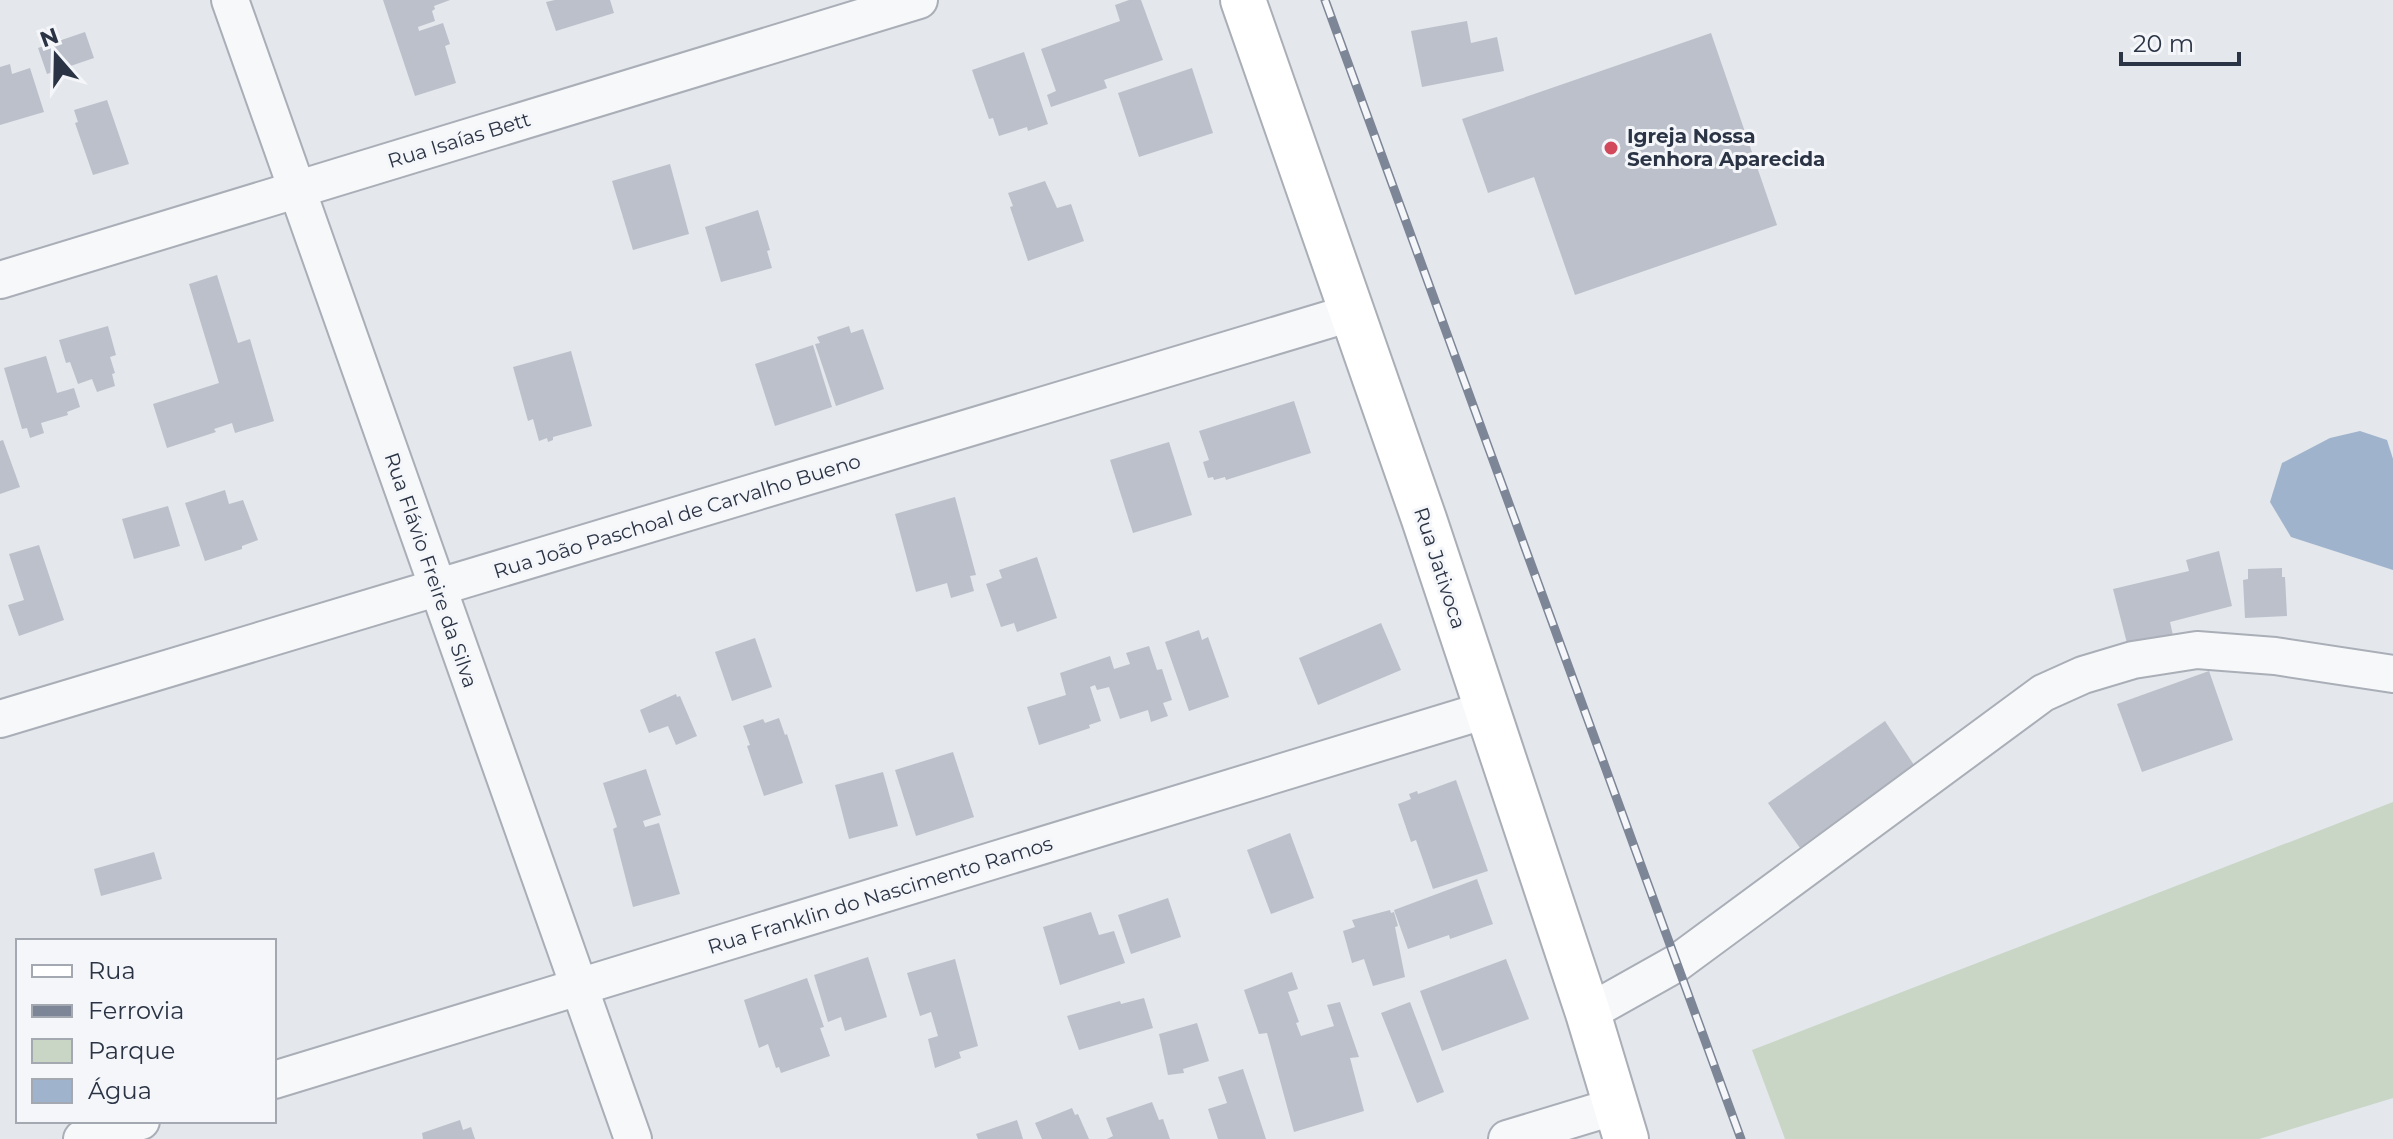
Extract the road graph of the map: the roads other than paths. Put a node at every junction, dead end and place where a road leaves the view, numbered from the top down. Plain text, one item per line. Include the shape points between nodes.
1 (230, 0) edge
2 (919, 0) edge
3 (1243, 0) edge
4 (297, 189) junction
5 (0, 280) edge
6 (1354, 312) junction
7 (438, 587) junction
8 (2393, 674) edge
9 (1486, 710) junction
10 (0, 719) edge
11 (579, 987) junction
12 (1588, 1013) junction
13 (276, 1079) edge
14 (1621, 1122) edge
15 (134, 1123) edge
16 (82, 1139) edge
17 (633, 1139) edge
18 (1507, 1139) edge

1 - 4 street, Rua Flávio Freire da Silva
2 - 4 street, Rua Isaías Bett
3 - 6 street, Rua Jativoca
4 - 5 street, Rua Isaías Bett
4 - 7 street, Rua Flávio Freire da Silva
6 - 7 street, Rua João Paschoal de Carvalho Bueno
6 - 9 street, Rua Jativoca
7 - 10 street, Rua João Paschoal de Carvalho Bueno
7 - 11 street, Rua Flávio Freire da Silva
8 - 12 street via 2197,650 2083,675 2043,693 1677,963
9 - 11 street, Rua Franklin do Nascimento Ramos
9 - 12 street, Rua Jativoca
11 - 13 street, Rua Franklin do Nascimento Ramos
11 - 17 street, Rua Flávio Freire da Silva
12 - 14 street, Rua Jativoca
14 - 18 street
15 - 16 street

